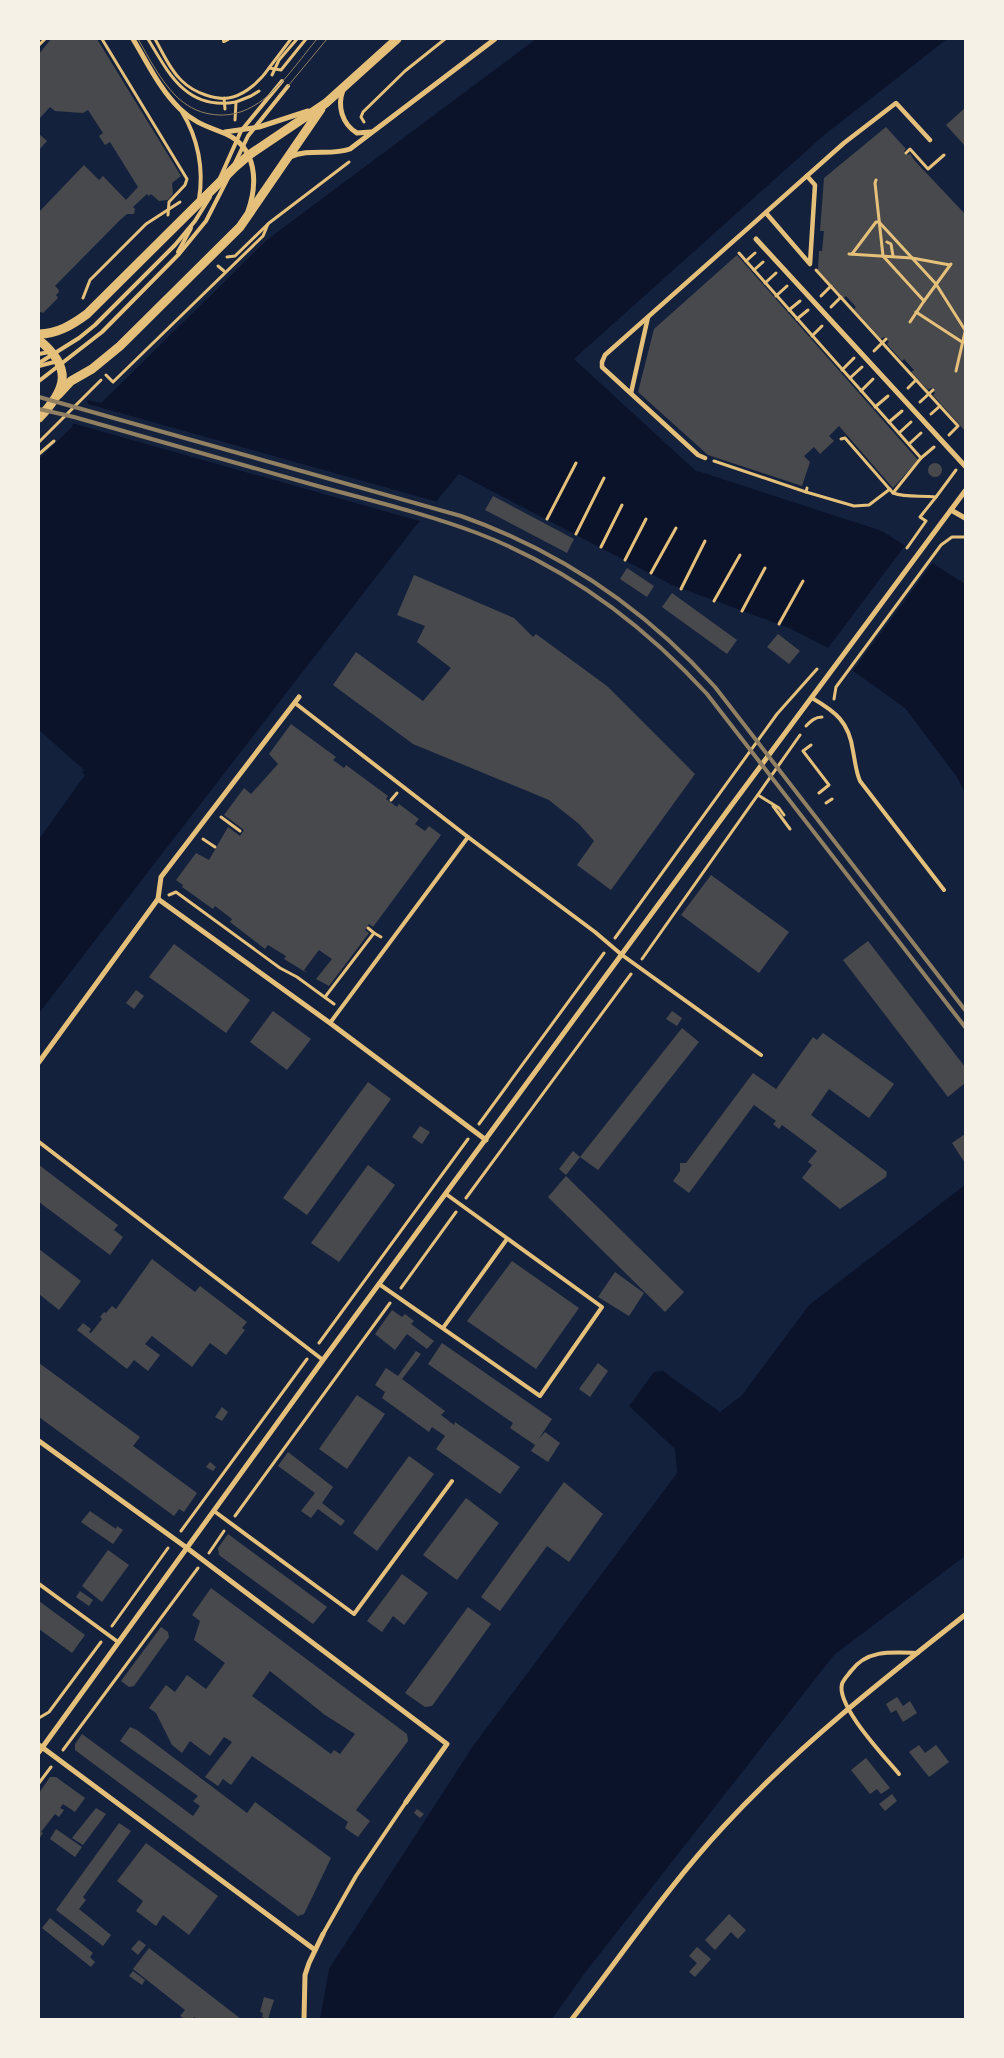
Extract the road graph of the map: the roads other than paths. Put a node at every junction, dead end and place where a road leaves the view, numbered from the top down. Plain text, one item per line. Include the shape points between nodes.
1 (133, 39) edge
2 (397, 39) edge
3 (495, 39) edge
4 (282, 80) dead end
5 (348, 82) junction
6 (288, 86) dead end
7 (326, 103) junction
8 (181, 110) junction
9 (253, 129) junction
10 (376, 130) junction
11 (241, 131) junction
12 (219, 132) junction
13 (236, 140) junction
14 (930, 140) dead end
15 (242, 146) junction
16 (249, 155) junction
17 (282, 163) junction
18 (232, 170) junction
19 (807, 176) junction
20 (215, 186) junction
21 (198, 203) junction
22 (766, 213) junction
23 (193, 223) junction
24 (240, 226) junction
25 (756, 239) dead end
26 (163, 271) junction
27 (648, 317) junction
28 (39, 334) edge
29 (39, 340) edge
30 (39, 354) edge
31 (55, 358) junction
32 (39, 364) edge
33 (39, 381) edge
34 (631, 393) junction
35 (58, 395) junction
36 (39, 418) edge
37 (705, 458) road end
38 (963, 465) edge
39 (965, 491) edge
40 (952, 510) junction
41 (965, 518) edge
42 (299, 697) dead end
43 (812, 698) junction
44 (294, 703) junction
45 (468, 837) junction
46 (944, 890) dead end
47 (158, 899) junction
48 (622, 956) junction
49 (330, 1023) junction
50 (761, 1055) dead end
51 (39, 1062) edge
52 (486, 1140) junction
53 (39, 1142) edge
54 (446, 1194) junction
55 (507, 1238) junction
56 (380, 1284) junction
57 (443, 1328) junction
58 (323, 1360) junction
59 (39, 1441) edge
60 (452, 1481) dead end
61 (214, 1511) junction
62 (187, 1548) junction
63 (39, 1584) edge
64 (965, 1615) edge
65 (118, 1642) junction
66 (918, 1652) junction
67 (847, 1709) junction
68 (40, 1748) edge
69 (899, 1774) dead end
70 (406, 1802) joint
71 (323, 1934) joint
72 (315, 1950) junction
73 (304, 2019) edge
74 (572, 2019) edge

1 - 8 street via 164,91
2 - 5 street
3 - 10 street
4 - 11 lane
5 - 7 street
5 - 10 street via 340,100 346,123 357,133
6 - 9 lane
7 - 9 street
7 - 16 street
7 - 17 street
8 - 12 street via 195,122
8 - 21 lane via 192,132 198,156 201,179
9 - 11 street
9 - 15 lane
10 - 17 street via 346,151 300,154
11 - 12 street
11 - 13 lane
12 - 13 street
13 - 15 street
13 - 20 lane
14 - 19 street via 896,103
15 - 16 street
15 - 18 lane
16 - 18 street
16 - 24 street via 254,185 249,208
17 - 24 street
18 - 20 street
18 - 26 lane via 202,226
19 - 22 street
19 - 22 street via 815,185 810,264
20 - 21 street
20 - 23 lane
21 - 23 lane
21 - 28 street via 94,308 55,333
22 - 27 street
23 - 26 lane via 180,249
23 - 31 lane via 96,325
24 - 35 street via 120,346 71,381
25 - 38 street
26 - 31 lane via 106,328 82,347
27 - 34 street
27 - 34 street via 605,355 602,362 602,367
29 - 31 street
30 - 31 lane
31 - 32 lane
31 - 32 lane
31 - 33 lane
31 - 35 street via 62,379
34 - 37 street
35 - 36 street
39 - 40 street
40 - 41 street
40 - 43 street
42 - 44 street
43 - 46 lane via 842,720 849,731 860,781
43 - 48 street
44 - 45 lane
44 - 47 street via 161,877
45 - 48 lane
45 - 49 lane
47 - 49 street
47 - 51 street
48 - 50 lane
48 - 52 street
49 - 52 street
52 - 54 street
53 - 58 lane
54 - 55 lane
54 - 56 street
55 - 57 lane
55 - 57 lane via 602,1307 540,1396
56 - 57 lane
56 - 58 street
58 - 61 street
59 - 62 street
60 - 61 lane via 354,1614
61 - 62 street
62 - 65 street
62 - 70 street via 447,1744
63 - 65 lane
64 - 66 street
65 - 68 street
66 - 67 street
66 - 67 lane via 884,1652 865,1657 842,1684
67 - 69 lane
67 - 74 street via 714,1837
68 - 72 street
70 - 71 lane via 356,1876
71 - 72 street
72 - 73 street via 305,1975

